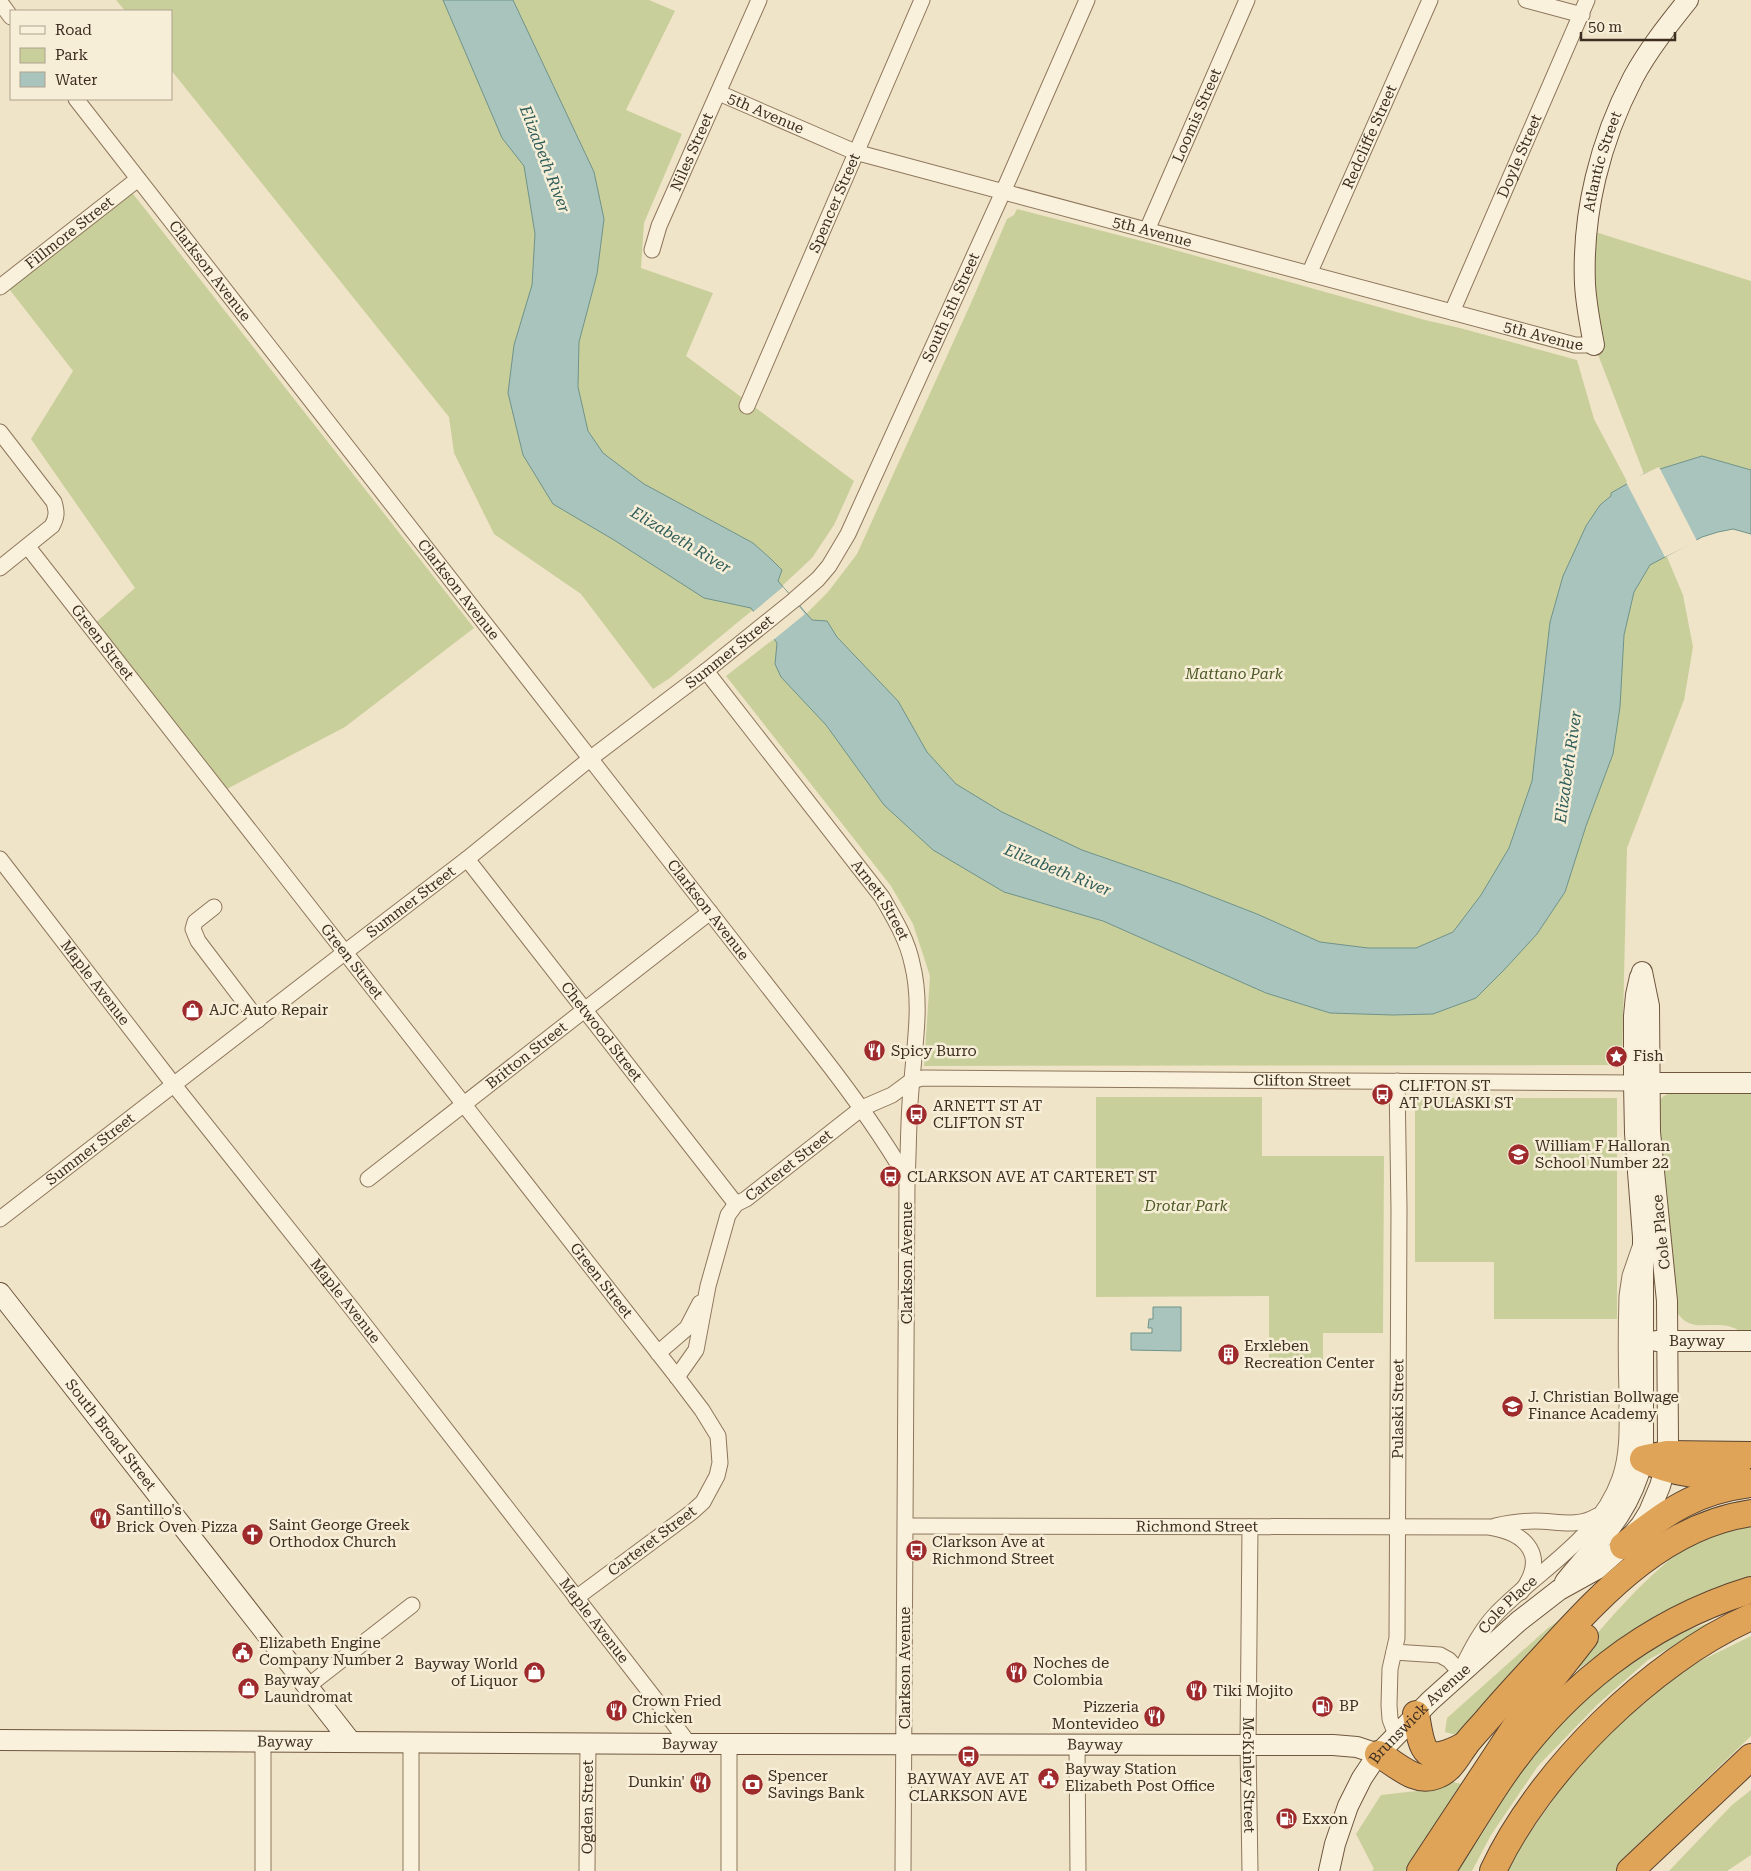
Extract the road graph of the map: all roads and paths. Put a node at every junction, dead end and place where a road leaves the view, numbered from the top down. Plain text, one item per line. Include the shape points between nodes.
1 (760, 0) edge
2 (922, 0) edge
3 (1087, 0) edge
4 (1247, 0) edge
5 (1430, 0) edge
6 (1526, 0) edge
7 (1587, 0) edge
8 (1688, 0) edge
9 (0, 2) edge
10 (1582, 14) junction
11 (10, 16) edge
12 (719, 93) junction
13 (77, 100) edge
14 (855, 152) junction
15 (138, 179) junction
16 (1003, 192) junction
17 (1147, 230) junction
18 (652, 250) dead end
19 (1309, 274) junction
20 (0, 287) edge
21 (1452, 312) junction
22 (1594, 344) joint
23 (747, 406) dead end
24 (0, 432) edge
25 (28, 547) junction
26 (0, 568) edge
27 (794, 600) joint
28 (706, 671) junction
29 (591, 758) junction
30 (0, 859) edge
31 (467, 859) junction
32 (214, 907) dead end
33 (710, 912) junction
34 (344, 952) junction
35 (585, 1010) junction
36 (258, 1020) junction
37 (911, 1081) junction
38 (1397, 1081) junction
39 (1641, 1083) junction
40 (1751, 1083) edge
41 (174, 1085) junction
42 (463, 1106) junction
43 (862, 1108) junction
44 (368, 1179) dead end
45 (907, 1179) junction
46 (736, 1204) junction
47 (0, 1219) edge
48 (1643, 1237) junction
49 (708, 1286) junction
50 (0, 1293) edge
51 (1668, 1340) junction
52 (1644, 1341) junction
53 (1751, 1341) edge
54 (658, 1353) junction
55 (677, 1377) junction
56 (1751, 1455) edge
57 (1658, 1460) junction
58 (1751, 1476) edge
59 (1751, 1484) edge
60 (1751, 1513) edge
61 (1601, 1514) junction
62 (1712, 1524) junction
63 (906, 1526) junction
64 (1250, 1527) junction
65 (1489, 1527) junction
66 (1396, 1528) junction
67 (1623, 1546) junction
68 (1559, 1590) junction
69 (1751, 1590) edge
70 (1521, 1592) junction
71 (576, 1598) junction
72 (412, 1605) dead end
73 (1751, 1617) edge
74 (1394, 1652) junction
75 (1460, 1672) junction
76 (308, 1686) junction
77 (1416, 1714) junction
78 (1396, 1735) junction
79 (0, 1740) edge
80 (263, 1741) junction
81 (351, 1742) junction
82 (412, 1742) junction
83 (588, 1743) junction
84 (688, 1744) junction
85 (729, 1744) junction
86 (905, 1744) junction
87 (1077, 1744) junction
88 (1248, 1745) junction
89 (1465, 1745) junction
90 (1378, 1754) junction
91 (1751, 1757) edge
92 (1717, 1789) junction
93 (263, 1871) edge
94 (411, 1871) edge
95 (587, 1871) edge
96 (729, 1871) edge
97 (903, 1871) edge
98 (1078, 1871) edge
99 (1250, 1871) edge
100 (1329, 1871) edge
101 (1420, 1871) edge
102 (1442, 1871) edge
103 (1493, 1871) edge
104 (1630, 1871) edge
105 (1644, 1871) edge

1 - 12 street, Niles Street
2 - 14 street, Spencer Street
3 - 16 street, South 5th Street
4 - 17 street, Loomis Street
5 - 19 street, Redcliffe Street
6 - 10 street
7 - 10 street, Doyle Street
8 - 22 main road, Atlantic Street via 1634,77 1603,147 1587,225 1585,283
9 - 11 street
10 - 21 street, Doyle Street
12 - 14 street, 5th Avenue
12 - 18 street, Niles Street via 659,226
13 - 15 street, Clarkson Avenue
14 - 16 street, 5th Avenue
14 - 23 street, Spencer Street
15 - 20 street, Fillmore Street
15 - 29 street, Clarkson Avenue
16 - 17 street, 5th Avenue
16 - 27 street, South 5th Street via 848,534 829,566
17 - 19 street, 5th Avenue
19 - 21 street, 5th Avenue
21 - 22 street, 5th Avenue via 1576,345
24 - 25 street via 54,502 57,511 52,526
25 - 26 street
25 - 34 street, Green Street
27 - 28 street, Summer Street
28 - 29 street, Summer Street
28 - 37 street, Arnett Street via 882,897 896,921 912,962 917,987 918,1024
29 - 31 street, Summer Street
29 - 33 street, Clarkson Avenue
30 - 41 street, Maple Avenue
31 - 34 street, Summer Street
31 - 35 street, Chetwood Street
32 - 36 street via 195,922 193,929
33 - 35 street, Britton Street
33 - 43 street, Clarkson Avenue
34 - 36 street, Summer Street
34 - 42 street, Green Street
35 - 42 street, Britton Street
35 - 46 street, Chetwood Street
36 - 41 street, Summer Street
37 - 38 street, Clifton Street via 923,1078
37 - 43 street, Clifton Street via 892,1095
37 - 45 street, Arnett Street
38 - 39 street, Clifton Street
38 - 66 street, Pulaski Street
39 - 40 main road, Clifton Street
39 - 48 main road, Cole Place via 1635,1133
39 - 51 main road, Cole Place via 1650,1132 1664,1262
41 - 47 street, Summer Street
41 - 71 street, Maple Avenue
42 - 44 street, Britton Street
42 - 54 street, Green Street
43 - 45 street, Clarkson Avenue
43 - 46 street, Carteret Street
45 - 63 street, Clarkson Avenue
46 - 49 street, Carteret Street via 728,1215
48 - 52 main road, Cole Place
48 - 61 street, Cole Place via 1627,1296 1626,1454 1619,1479
49 - 54 street, Carteret Street via 686,1328
49 - 55 street, Carteret Street via 696,1350
50 - 76 main road, South Broad Street
51 - 52 main road, Bayway
51 - 53 main road, Bayway
51 - 57 main road, Brunswick Avenue
52 - 57 main road, Brunswick Avenue
54 - 55 street, Green Street
55 - 71 street, Carteret Street via 718,1436 720,1463 716,1476 703,1502 692,1512
56 - 57 highway
57 - 58 highway via 1696,1475
57 - 67 main road, Brunswick Avenue via 1649,1512
57 - 68 main road, Brunswick Avenue via 1635,1486 1607,1533
59 - 67 highway via 1686,1502
60 - 62 highway
61 - 65 street, Richmond Street via 1579,1523 1525,1521
61 - 70 street, Cole Place via 1570,1548
62 - 89 highway via 1682,1535 1617,1582 1579,1619
62 - 101 highway via 1643,1575 1564,1662 1503,1744
63 - 64 street, Richmond Street
63 - 86 street, Clarkson Avenue
64 - 66 street, Richmond Street
64 - 88 street, McKinley Street
65 - 66 street, Richmond Street
65 - 70 street, Richmond Street via 1517,1535 1534,1557 1531,1578
66 - 74 street, Pulaski Street via 1397,1638
67 - 68 main road, Brunswick Avenue via 1597,1569
68 - 75 main road, Brunswick Avenue
69 - 102 highway via 1706,1606 1662,1628 1611,1661 1579,1687 1552,1714 1499,1780
70 - 75 street, Cole Place via 1485,1628
71 - 84 street, Maple Avenue
72 - 76 street
73 - 103 highway via 1691,1650 1608,1718 1546,1787 1512,1836
74 - 75 street via 1440,1655
74 - 78 street, Pulaski Street via 1389,1705
75 - 77 main road, Brunswick Avenue
76 - 81 main road, South Broad Street
77 - 78 main road, Brunswick Avenue
77 - 89 highway via 1422,1743 1430,1755 1444,1755
78 - 90 main road, Brunswick Avenue
79 - 80 main road, Bayway
80 - 81 main road, Bayway
80 - 93 street
81 - 82 main road, Bayway
82 - 83 main road, Bayway
82 - 94 street
83 - 84 main road, Bayway
83 - 95 street, Ogden Street
84 - 85 main road, Bayway
85 - 86 main road, Bayway
85 - 96 street
86 - 87 main road, Bayway
86 - 97 street, Clarkson Avenue
87 - 88 main road, Bayway
87 - 98 street
88 - 90 main road, Bayway via 1333,1745 1357,1747
88 - 99 street, McKinley Street
89 - 90 highway via 1446,1770 1429,1778 1411,1774
90 - 100 main road, Brunswick Avenue via 1348,1806
91 - 92 highway
92 - 104 highway
92 - 105 highway

